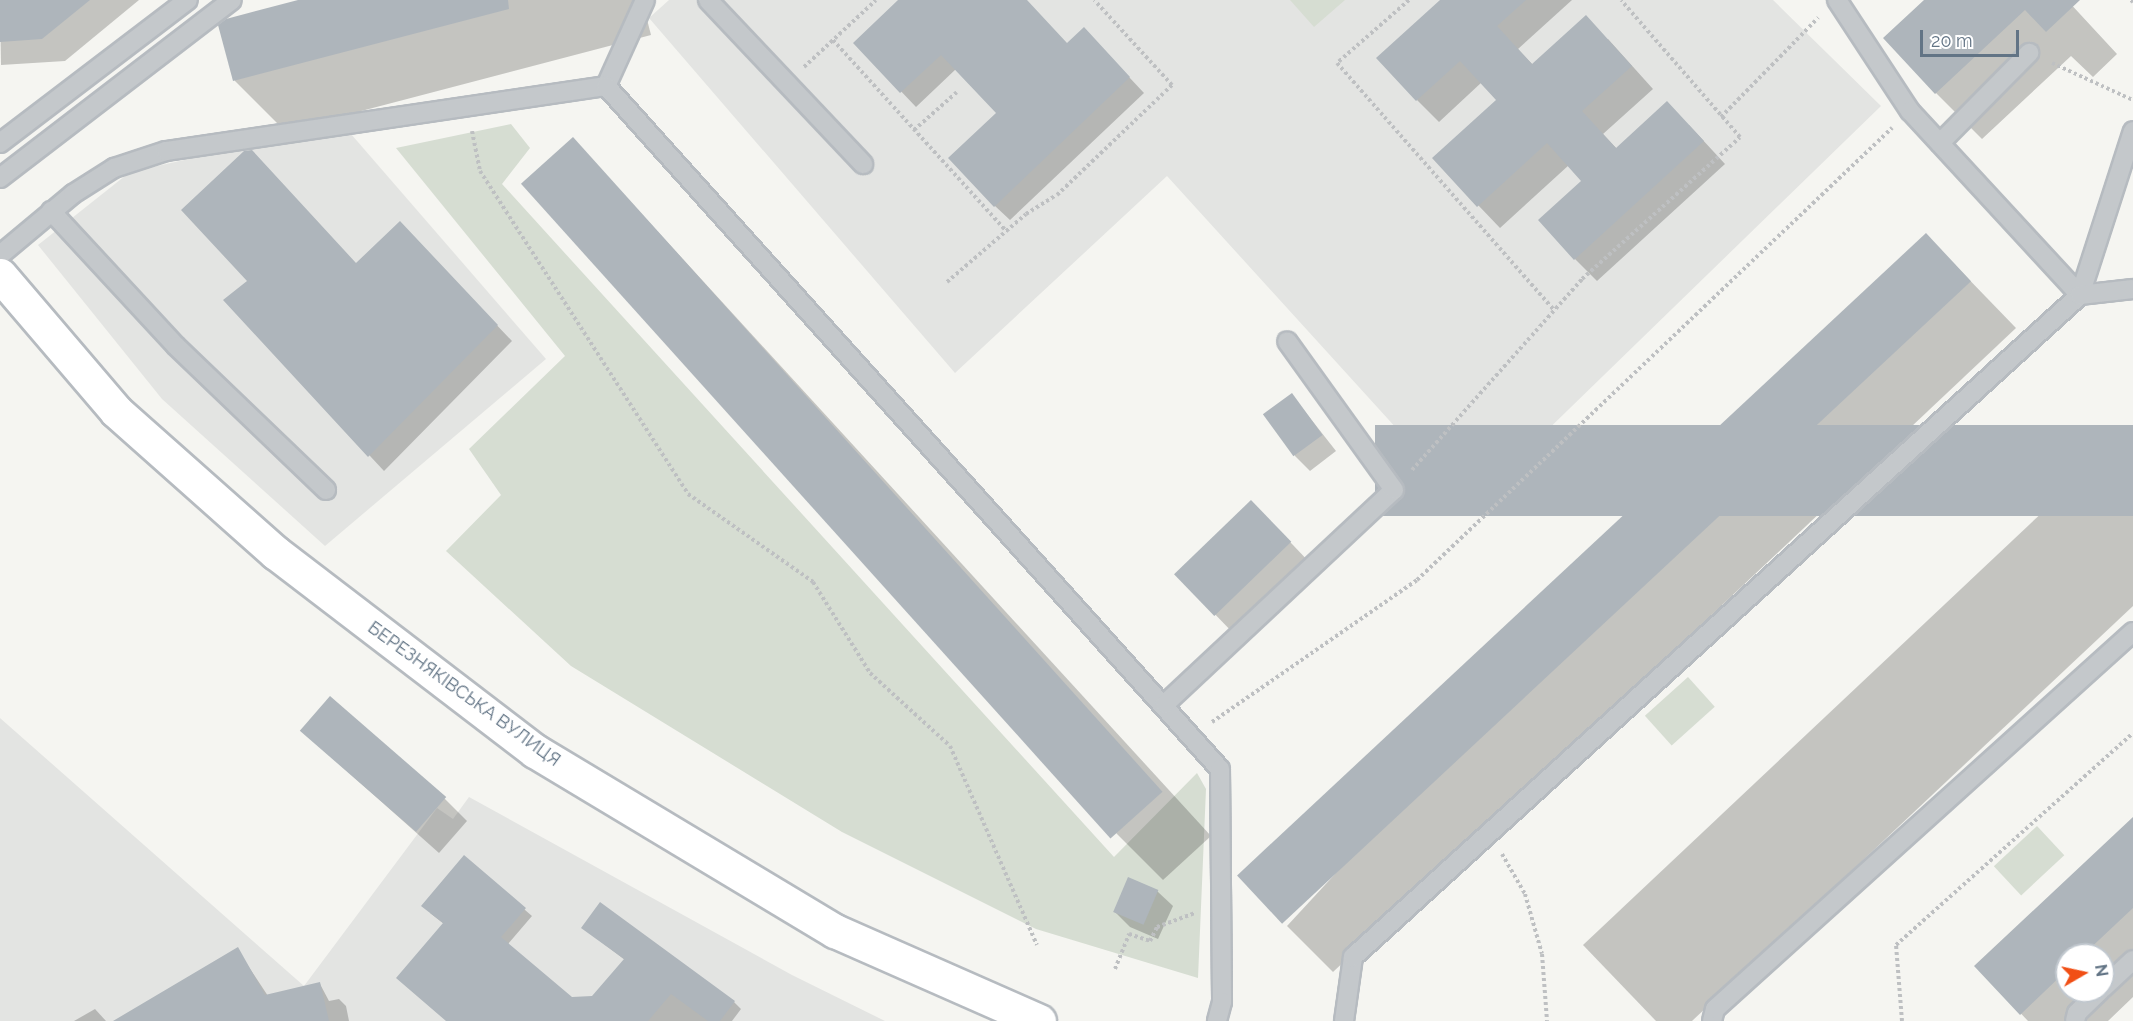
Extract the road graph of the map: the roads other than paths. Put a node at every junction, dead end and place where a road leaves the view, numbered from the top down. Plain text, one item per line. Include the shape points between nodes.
1 (188, 0) edge
2 (232, 0) edge
3 (645, 0) edge
4 (708, 0) edge
5 (1831, 4) edge
6 (2030, 53) road end
7 (606, 86) junction
8 (2133, 131) edge
9 (0, 143) edge
10 (1940, 143) junction
11 (863, 164) dead end
12 (0, 178) edge
13 (51, 211) junction
14 (0, 255) edge
15 (0, 275) edge
16 (2133, 289) edge
17 (2080, 295) junction
18 (1287, 341) dead end
19 (326, 490) dead end
20 (2133, 632) edge
21 (1164, 704) junction
22 (2133, 960) edge
23 (2115, 977) edge
24 (2088, 1003) edge
25 (1039, 1021) edge
26 (1217, 1021) edge
27 (1344, 1021) edge
28 (1712, 1021) edge
29 (2076, 1021) edge

1 - 9 lane
2 - 12 lane
3 - 7 lane
4 - 11 lane
5 - 10 lane via 1911,111
6 - 10 lane
7 - 13 lane via 166,151 114,168
7 - 21 lane
8 - 17 lane
10 - 17 lane
13 - 14 lane
13 - 19 lane via 176,346
15 - 25 street, БЕРЕЗНЯКІВСЬКА ВУЛИЦЯ via 116,411 258,538 535,751 834,931
16 - 17 lane
17 - 27 lane via 1353,957
18 - 21 lane via 1394,490
20 - 28 lane via 1715,1008
21 - 26 lane via 1220,769 1222,1002
22 - 23 lane
24 - 29 lane via 2077,1013

